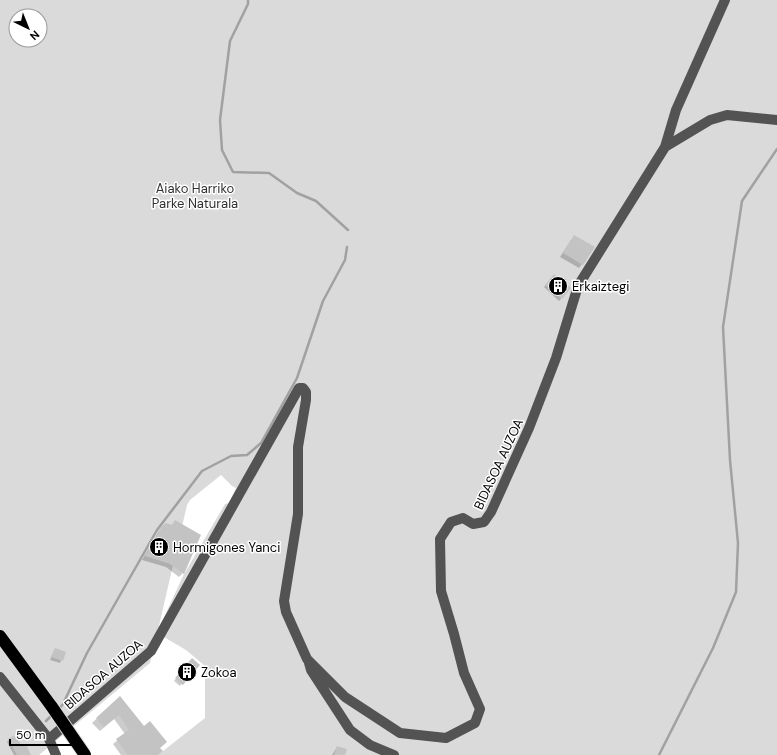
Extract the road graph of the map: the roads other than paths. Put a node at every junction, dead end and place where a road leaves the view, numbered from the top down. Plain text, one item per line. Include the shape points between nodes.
1 (725, 0) edge
2 (777, 120) edge
3 (665, 147) junction
4 (0, 636) edge
5 (307, 658) junction
6 (0, 677) edge
7 (48, 739) junction
8 (56, 755) edge
9 (85, 755) edge
10 (394, 755) edge

1 - 3 street via 679,104
2 - 3 street, BIDASOA AUZOA via 727,115 710,120
3 - 5 street, BIDASOA AUZOA via 578,286 556,358 529,428 491,512 484,522 473,524 463,518 451,522 440,539 441,591 464,673 480,709 475,723 446,738 400,733 345,697
4 - 9 highway, bridge
5 - 7 street, BIDASOA AUZOA via 286,612 284,601 298,514 298,447 306,400 306,392 299,388 151,651
5 - 10 street, BIDASOA AUZOA via 311,670 350,730 370,744
6 - 7 street
7 - 8 street

